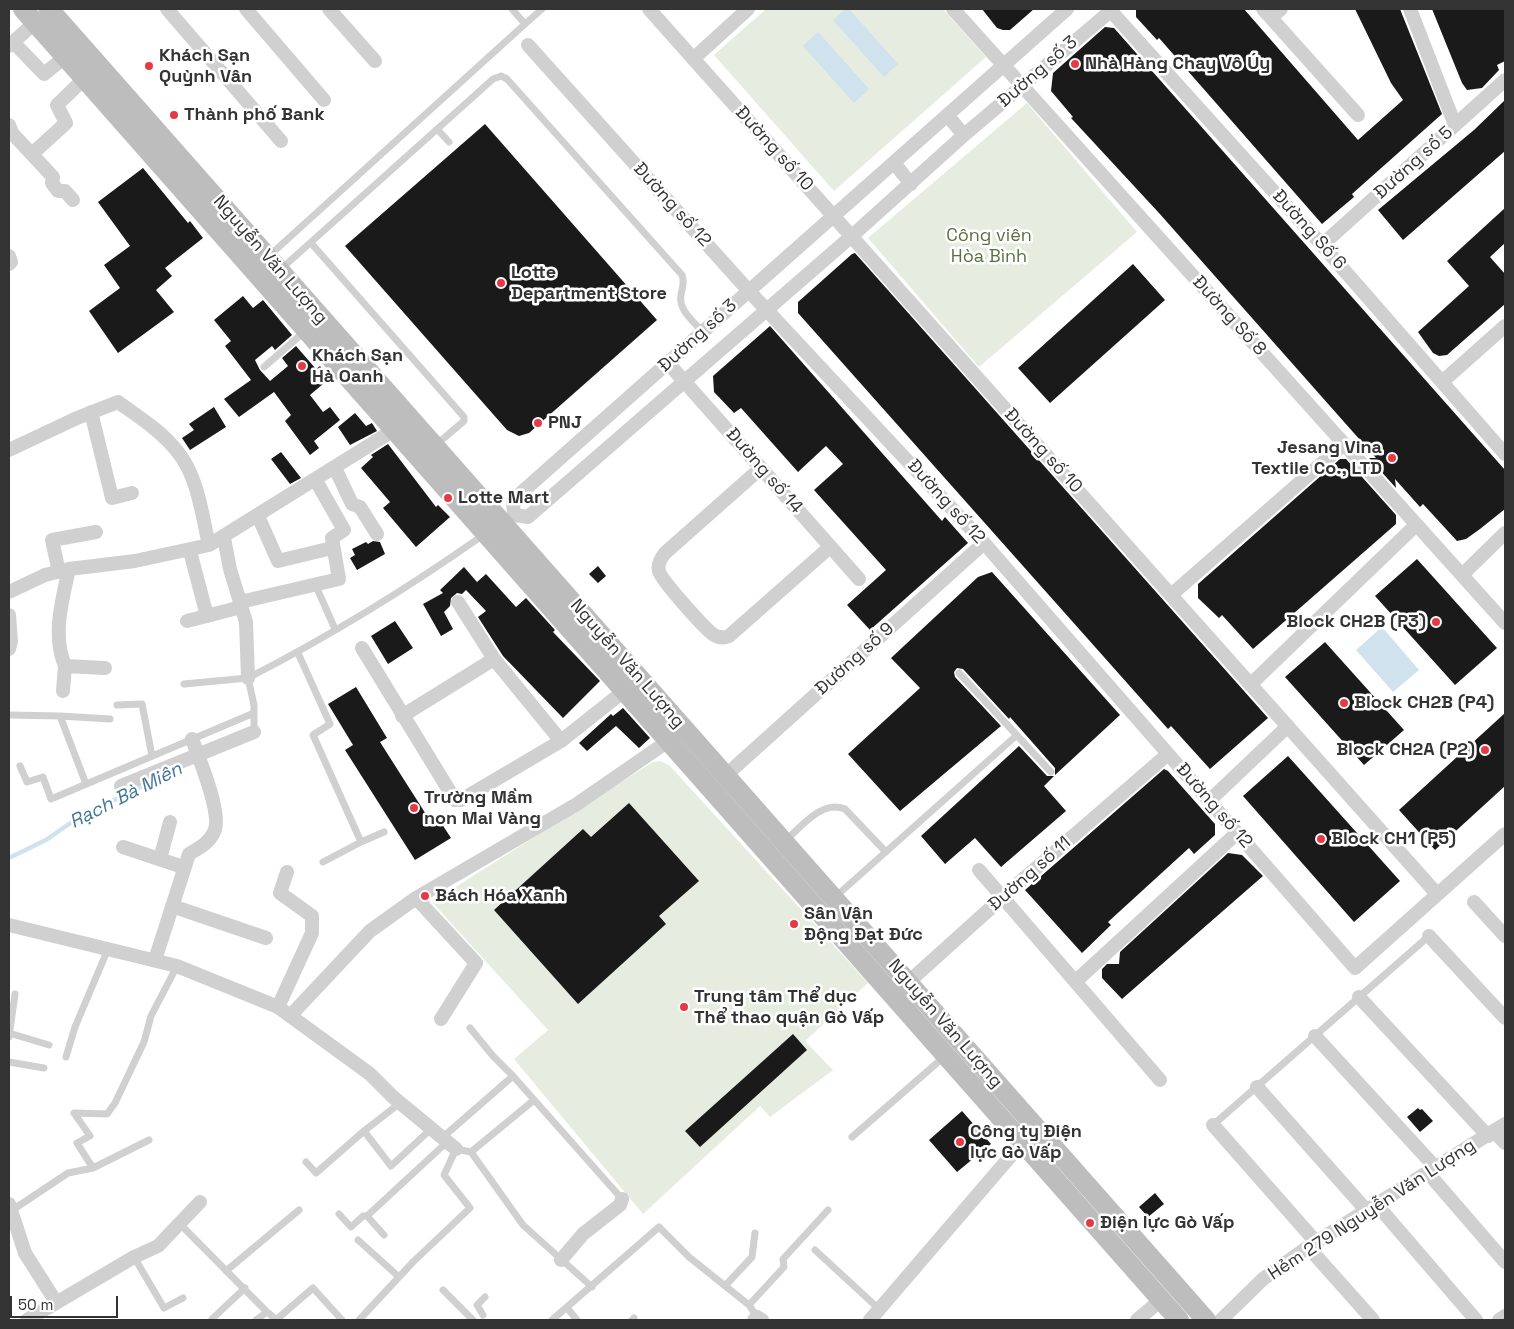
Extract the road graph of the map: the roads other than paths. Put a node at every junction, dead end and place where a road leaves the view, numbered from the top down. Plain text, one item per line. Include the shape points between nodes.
1 (167, 9) edge
2 (246, 9) edge
3 (329, 9) edge
4 (512, 9) edge
5 (542, 9) edge
6 (649, 9) edge
7 (748, 9) edge
8 (954, 9) edge
9 (1067, 9) edge
10 (1111, 9) edge
11 (1410, 9) edge
12 (42, 12) edge
13 (1271, 12) edge
14 (525, 24) junction
15 (11, 44) edge
16 (528, 45) dead end
17 (66, 57) junction
18 (693, 59) junction
19 (375, 60) dead end
20 (1003, 65) junction
21 (84, 78) junction
22 (1505, 80) edge
23 (1023, 85) junction
24 (324, 100) dead end
25 (947, 115) junction
26 (1358, 116) dead end
27 (9, 125) edge
28 (1455, 125) junction
29 (438, 130) junction
30 (964, 135) junction
31 (281, 141) dead end
32 (449, 142) dead end
33 (32, 154) junction
34 (895, 164) junction
35 (911, 184) junction
36 (73, 200) dead end
37 (834, 215) junction
38 (853, 235) junction
39 (311, 243) junction
40 (1322, 245) junction
41 (9, 256) edge
42 (9, 264) edge
43 (266, 270) junction
44 (748, 290) junction
45 (768, 309) junction
46 (1505, 326) edge
47 (306, 330) junction
48 (704, 332) junction
49 (668, 364) junction
50 (264, 367) dead end
51 (683, 380) junction
52 (1442, 382) junction
53 (91, 412) junction
54 (394, 430) junction
55 (1344, 444) junction
56 (435, 446) junction
57 (9, 450) edge
58 (1505, 454) edge
59 (334, 468) junction
60 (761, 468) junction
61 (315, 479) junction
62 (132, 493) dead end
63 (258, 516) junction
64 (502, 525) junction
65 (1416, 525) junction
66 (96, 532) dead end
67 (1505, 533) edge
68 (377, 534) dead end
69 (224, 538) junction
70 (984, 543) junction
71 (209, 546) junction
72 (830, 547) junction
73 (332, 548) junction
74 (190, 551) junction
75 (64, 570) junction
76 (1462, 576) junction
77 (859, 579) dead end
78 (314, 583) junction
79 (9, 592) edge
80 (1171, 595) junction
81 (458, 602) dead end
82 (241, 605) junction
83 (9, 615) edge
84 (207, 616) junction
85 (186, 621) dead end
86 (1505, 623) edge
87 (335, 629) junction
88 (362, 648) dead end
89 (9, 649) edge
90 (298, 653) junction
91 (494, 659) junction
92 (65, 666) junction
93 (105, 668) dead end
94 (959, 672) dead end
95 (248, 678) junction
96 (184, 684) dead end
97 (1250, 684) junction
98 (63, 691) dead end
99 (624, 691) junction
100 (117, 705) dead end
101 (254, 713) junction
102 (9, 715) edge
103 (60, 716) junction
104 (402, 716) junction
105 (110, 719) dead end
106 (1288, 726) junction
107 (254, 732) joint
108 (676, 735) junction
109 (1017, 736) junction
110 (192, 739) junction
111 (561, 741) junction
112 (1168, 754) junction
113 (198, 755) junction
114 (152, 756) junction
115 (20, 766) dead end
116 (1051, 772) dead end
117 (725, 776) junction
118 (86, 784) junction
119 (121, 786) dead end
120 (1209, 800) junction
121 (170, 822) dead end
122 (384, 832) dead end
123 (1237, 833) junction
124 (1505, 834) edge
125 (361, 842) junction
126 (784, 842) junction
127 (123, 847) dead end
128 (886, 852) junction
129 (160, 859) junction
130 (323, 862) dead end
131 (184, 867) junction
132 (979, 870) dead end
133 (287, 872) dead end
134 (1437, 894) junction
135 (1004, 896) junction
136 (416, 898) junction
137 (834, 898) junction
138 (1474, 902) dead end
139 (172, 906) junction
140 (9, 925) edge
141 (1429, 936) joint
142 (1505, 936) edge
143 (266, 938) dead end
144 (108, 949) junction
145 (155, 960) junction
146 (176, 966) junction
147 (1076, 981) junction
148 (908, 983) junction
149 (16, 994) dead end
150 (893, 996) junction
151 (1359, 997) junction
152 (278, 1007) junction
153 (291, 1015) junction
154 (1505, 1018) edge
155 (441, 1019) dead end
156 (470, 1028) dead end
157 (9, 1032) edge
158 (1315, 1036) junction
159 (9, 1037) edge
160 (49, 1045) dead end
161 (946, 1055) junction
162 (66, 1057) dead end
163 (9, 1062) edge
164 (44, 1068) dead end
165 (513, 1076) junction
166 (1160, 1080) dead end
167 (1257, 1087) junction
168 (534, 1100) junction
169 (400, 1103) junction
170 (1214, 1125) joint
171 (432, 1128) junction
172 (1037, 1128) junction
173 (364, 1131) junction
174 (1496, 1131) edge
175 (852, 1136) dead end
176 (149, 1140) dead end
177 (1022, 1142) junction
178 (449, 1143) junction
179 (1505, 1143) edge
180 (471, 1152) junction
181 (306, 1162) dead end
182 (93, 1168) junction
183 (1432, 1171) junction
184 (622, 1199) joint
185 (200, 1202) dead end
186 (10, 1208) edge
187 (1372, 1208) junction
188 (299, 1210) dead end
189 (828, 1210) dead end
190 (339, 1214) dead end
191 (367, 1216) junction
192 (179, 1223) junction
193 (755, 1233) dead end
194 (384, 1235) dead end
195 (358, 1240) dead end
196 (1312, 1245) junction
197 (816, 1250) dead end
198 (134, 1256) junction
199 (562, 1260) junction
200 (1505, 1262) edge
201 (226, 1271) junction
202 (399, 1277) junction
203 (725, 1286) junction
204 (592, 1287) junction
205 (245, 1288) junction
206 (444, 1290) dead end
207 (485, 1297) dead end
208 (184, 1298) dead end
209 (1161, 1300) junction
210 (56, 1302) junction
211 (748, 1305) junction
212 (568, 1309) junction
213 (880, 1309) junction
214 (267, 1312) junction
215 (1505, 1316) edge
216 (35, 1318) edge
217 (483, 1318) edge
218 (212, 1319) dead end
219 (758, 1319) edge
220 (256, 1320) edge
221 (277, 1320) edge
222 (342, 1320) edge
223 (359, 1320) edge
224 (473, 1320) edge
225 (552, 1320) edge
226 (577, 1320) edge
227 (870, 1320) edge
228 (1137, 1320) edge
229 (1179, 1320) edge
230 (1206, 1320) edge
231 (1222, 1320) edge
232 (1373, 1320) edge
233 (1476, 1320) edge
234 (1499, 1320) edge

1 - 31 street
2 - 24 street
3 - 19 street
4 - 14 lane
5 - 14 lane
6 - 18 street, Đường số 10
7 - 18 street
8 - 20 street, Đường Số 8
9 - 20 street, Đường số 3
10 - 23 street, Đường số 3
10 - 40 street, Đường Số 6
11 - 28 street
12 - 15 street
12 - 17 street, Nguyễn Văn Lượng
12 - 43 street, Nguyễn Văn Lượng
13 - 26 street
14 - 43 lane
15 - 17 street via 44,74
16 - 44 street, Đường số 12
17 - 21 street, Nguyễn Văn Lượng
18 - 37 street, Đường số 10
20 - 23 street, Đường Số 8
20 - 25 street, Đường số 3
21 - 33 street via 57,105 66,123
21 - 43 street, Nguyễn Văn Lượng
22 - 28 street, Đường số 5
23 - 30 street, Đường số 3
23 - 55 street, Đường Số 8
25 - 30 street
25 - 34 street, Đường số 3
27 - 33 street via 12,133
28 - 40 street, Đường số 5
29 - 32 lane
29 - 39 lane
29 - 48 lane via 493,79 501,76 507,79 682,275 681,306
30 - 35 street, Đường số 3
33 - 36 street via 54,177 52,184 58,192 65,191
34 - 35 street
34 - 37 street, Đường số 3
35 - 38 street, Đường số 3
37 - 38 street, Đường số 10
37 - 44 street, Đường số 3
38 - 45 street, Đường số 3
38 - 80 street, Đường số 10
39 - 43 lane
39 - 56 lane via 464,417 464,421
40 - 52 street, Đường Số 6
41 - 42 street
43 - 47 street, Nguyễn Văn Lượng
43 - 56 street, Nguyễn Văn Lượng
44 - 45 street, Đường số 12
44 - 48 street, Đường số 3
45 - 51 street, Đường số 3
45 - 70 street, Đường số 12
46 - 52 street
47 - 50 lane
47 - 54 street, Nguyễn Văn Lượng
48 - 49 street, Đường số 3
49 - 51 street, Đường số 14
49 - 64 street, Đường số 3 via 514,500
51 - 60 street, Đường số 14
51 - 64 street, Đường số 3 via 528,517
52 - 58 street, Đường Số 6
53 - 57 street
53 - 62 street via 112,498
53 - 71 street via 118,402 157,431 178,452 194,483
54 - 59 street
54 - 64 street, Nguyễn Văn Lượng
55 - 65 street, Đường Số 8
55 - 80 street
56 - 64 street, Nguyễn Văn Lượng
59 - 61 street
59 - 68 street via 352,504 360,507
60 - 72 street, Đường số 14
60 - 72 street via 659,562 662,577 691,611 716,636 729,636
61 - 63 street
61 - 73 street via 344,530 332,537
63 - 69 street
63 - 73 street via 278,561
64 - 87 lane via 390,599
64 - 99 street, Nguyễn Văn Lượng
64 - 108 street, Nguyễn Văn Lượng
65 - 76 street, Đường Số 8
65 - 97 street
66 - 75 street via 52,540
67 - 76 street
69 - 71 street
69 - 82 street
70 - 112 street, Đường số 12
70 - 117 street, Đường số 9
71 - 74 street
72 - 77 street, Đường số 14
73 - 78 street via 340,576 337,580
74 - 75 street
74 - 84 street
75 - 79 street
75 - 92 street via 59,651
76 - 86 street, Đường Số 8
78 - 82 street
78 - 87 lane
80 - 97 street, Đường số 10
81 - 91 street
82 - 84 street
82 - 95 street via 246,622
83 - 89 street
84 - 85 street
87 - 90 lane
88 - 104 street
90 - 95 lane
90 - 125 lane via 330,724 313,735
91 - 104 street
91 - 111 street
92 - 93 street
92 - 98 street
94 - 109 lane
95 - 96 lane
95 - 101 lane
97 - 106 street, Đường số 10
99 - 108 street, Nguyễn Văn Lượng
99 - 111 street
100 - 114 lane via 142,704
101 - 107 lane
101 - 110 lane
102 - 103 lane
103 - 105 lane
103 - 118 lane
104 - 111 street via 455,800 461,800
106 - 120 street
106 - 134 street, Đường số 10
107 - 113 street
108 - 117 street, Nguyễn Văn Lượng
108 - 136 street via 577,804
108 - 150 street, Nguyễn Văn Lượng
109 - 116 lane
109 - 128 lane
110 - 113 street
110 - 114 lane
112 - 120 street, Đường số 12
112 - 135 street, Đường số 11
113 - 119 street
113 - 131 street via 215,805 216,830 206,844 189,854
114 - 118 lane
115 - 118 lane via 27,782 43,777 51,799
117 - 126 street, Nguyễn Văn Lượng
120 - 123 street, Đường số 12
121 - 129 street
122 - 125 lane
123 - 134 street, Đường số 12 via 1355,968
123 - 147 street
124 - 134 street
125 - 130 lane
126 - 128 lane via 811,818 836,805 845,809
126 - 137 street, Nguyễn Văn Lượng
127 - 129 street
128 - 137 lane
129 - 131 street
131 - 139 street
132 - 135 street
133 - 152 street via 280,893 312,916 312,933
135 - 147 street
135 - 148 street, Đường số 11
136 - 153 street via 370,930
136 - 155 street via 476,963
137 - 148 street, Nguyễn Văn Lượng
138 - 142 street
139 - 143 street
139 - 145 street
140 - 144 street
141 - 151 lane
141 - 154 street
144 - 145 street
144 - 162 lane
145 - 146 street
146 - 152 street
146 - 182 lane via 151,1016 144,1042 115,1103 106,1114 74,1113 90,1136 77,1143
147 - 166 street
148 - 150 street, Đường số 11
148 - 172 street, Nguyễn Văn Lượng
149 - 157 lane
150 - 161 street, Nguyễn Văn Lượng
151 - 158 lane
151 - 174 street
152 - 153 street
153 - 169 street via 370,1074
156 - 165 lane
157 - 159 lane
157 - 160 lane
158 - 167 lane
158 - 183 street
161 - 175 lane
161 - 177 street, Nguyễn Văn Lượng
163 - 164 lane
165 - 168 lane
165 - 178 lane
167 - 170 lane
167 - 187 street
168 - 180 lane
168 - 184 lane
169 - 171 street
169 - 173 lane
170 - 196 street
171 - 173 lane via 391,1166
171 - 178 street
172 - 177 street
172 - 230 street, Nguyễn Văn Lượng
173 - 181 lane via 316,1173
174 - 179 street
174 - 183 street, Hẻm 279 Nguyễn Văn Lượng
176 - 182 lane
177 - 209 street, Nguyễn Văn Lượng
177 - 213 street
178 - 180 lane
178 - 191 lane
178 - 202 lane via 444,1175 470,1208
180 - 199 lane via 523,1225
182 - 186 lane via 68,1173
183 - 187 street, Hẻm 279 Nguyễn Văn Lượng
183 - 200 street
184 - 199 street via 620,1205 583,1234
185 - 192 street
186 - 210 street via 25,1253
187 - 196 street, Hẻm 279 Nguyễn Văn Lượng
187 - 233 street
188 - 201 lane
189 - 211 lane via 783,1259 784,1267
190 - 191 lane via 351,1227
191 - 194 lane
192 - 198 street via 158,1246
192 - 201 lane
193 - 203 lane via 752,1257
195 - 202 lane
196 - 231 street, Hẻm 279 Nguyễn Văn Lượng via 1263,1279
196 - 232 street
197 - 213 lane
198 - 208 lane via 164,1308
198 - 210 street
199 - 204 lane
201 - 205 lane
202 - 223 lane
203 - 204 lane via 658,1227
203 - 211 lane
204 - 212 lane
205 - 214 lane
205 - 218 lane
206 - 224 lane
207 - 217 lane via 477,1305
209 - 228 street
209 - 229 street, Nguyễn Văn Lượng
210 - 216 street
211 - 219 lane
212 - 225 lane
212 - 226 lane
213 - 227 street
214 - 220 lane
214 - 221 lane
215 - 234 street
221 - 222 lane via 312,1288

